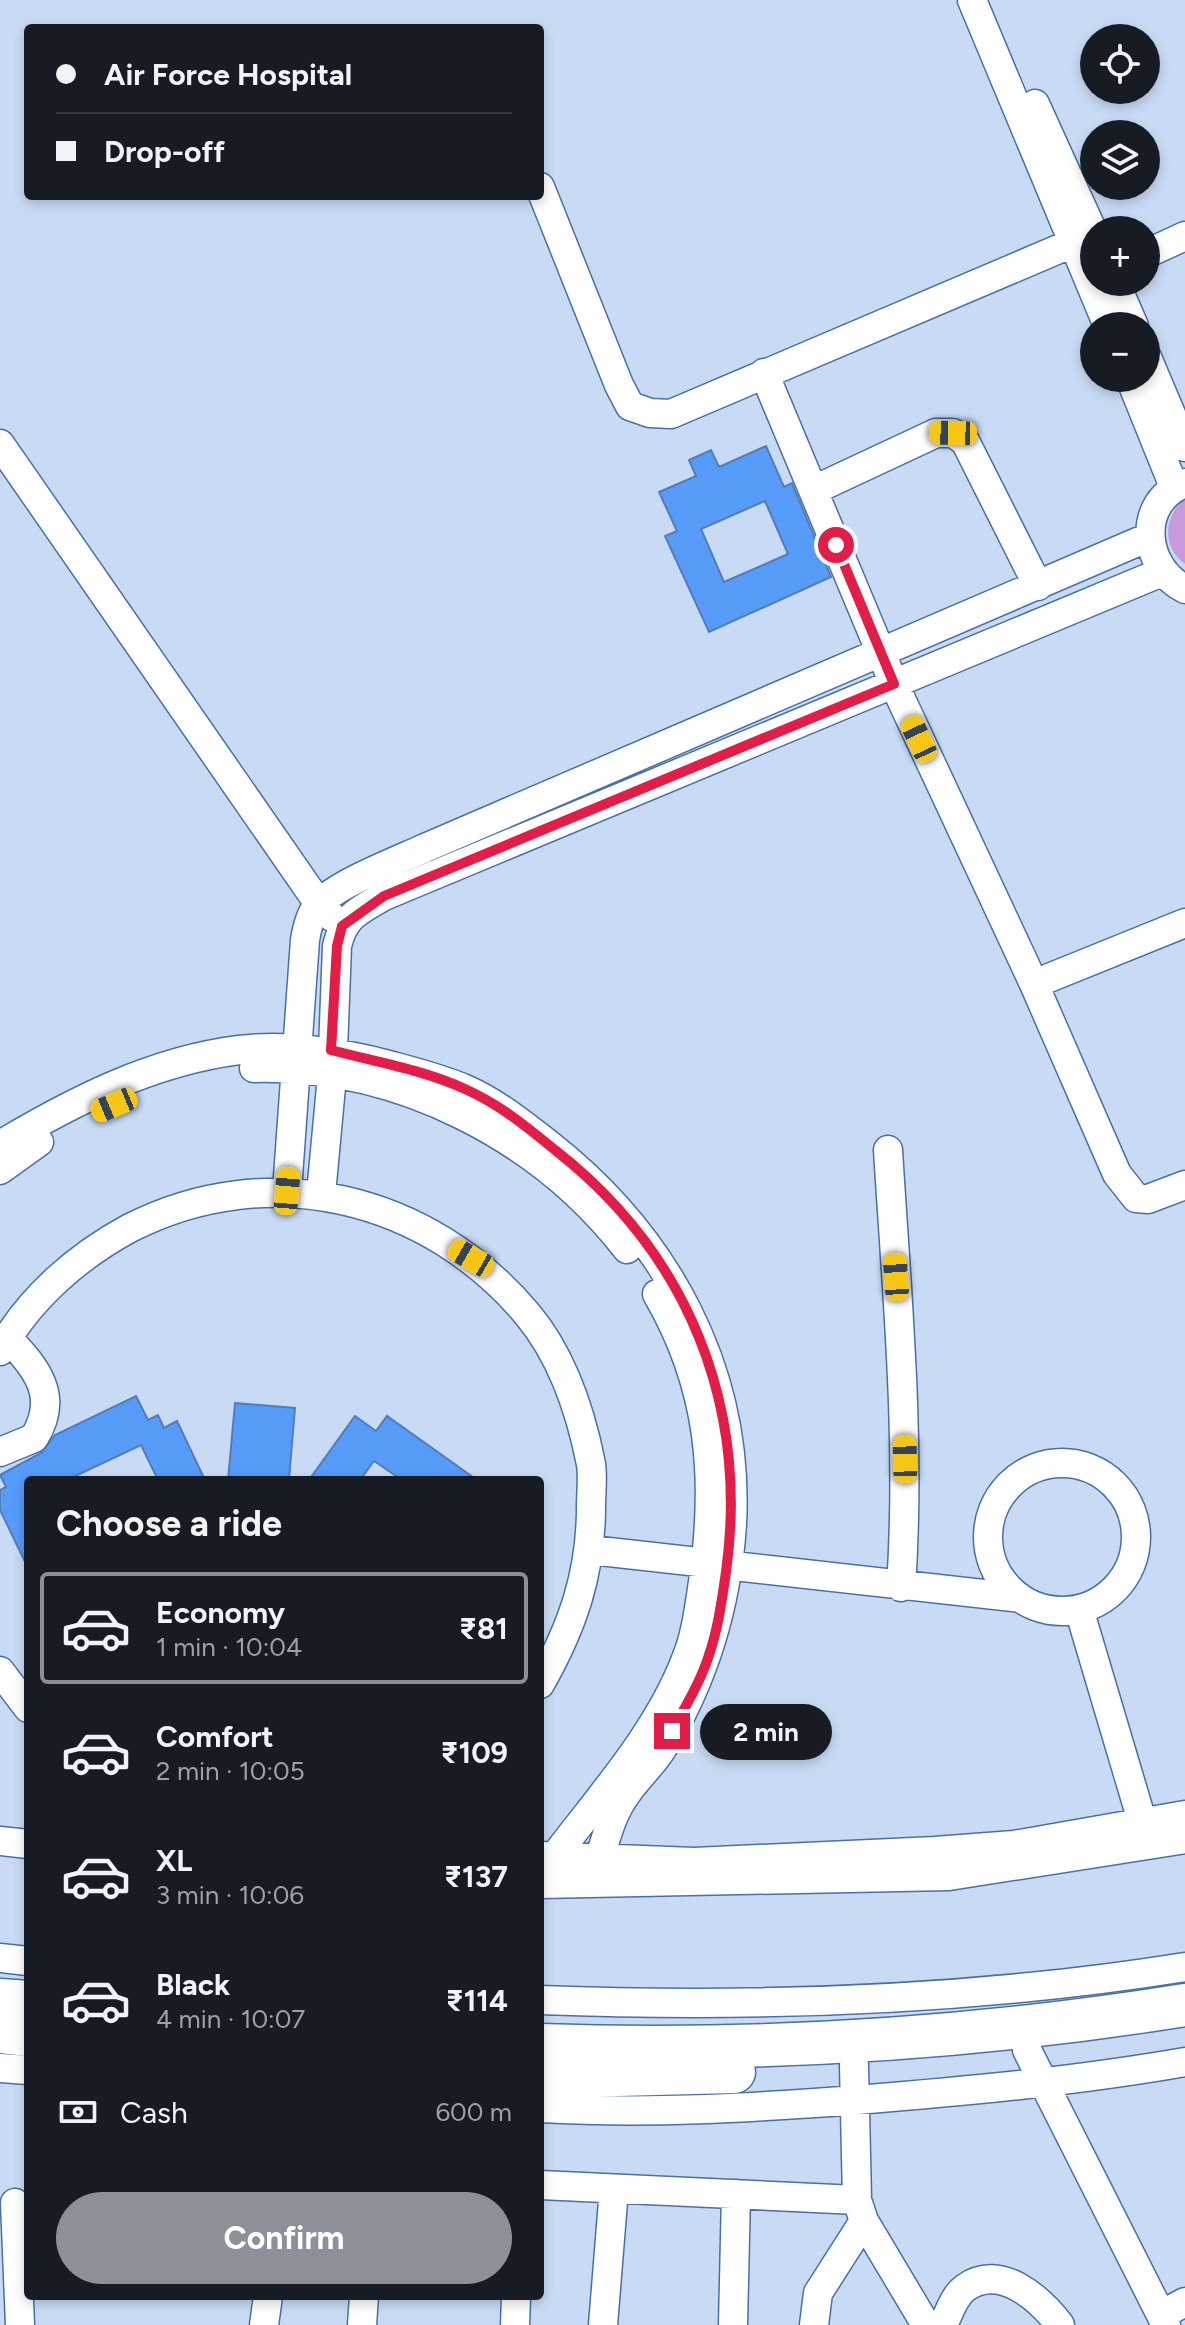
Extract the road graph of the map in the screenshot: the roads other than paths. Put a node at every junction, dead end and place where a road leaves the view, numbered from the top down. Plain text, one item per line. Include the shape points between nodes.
1 (972, 0) edge
2 (991, 0) edge
3 (544, 197) edge
4 (1080, 220) edge
5 (1080, 223) edge
6 (1185, 236) edge
7 (1080, 240) edge
8 (1160, 248) edge
9 (764, 373) junction
10 (1160, 388) edge
11 (1137, 392) edge
12 (0, 444) edge
13 (1185, 447) edge
14 (1180, 485) edge
15 (814, 490) junction
16 (1149, 537) junction
17 (1162, 572) junction
18 (1038, 586) junction
19 (1185, 589) edge
20 (881, 655) junction
21 (894, 684) junction
22 (319, 904) junction
23 (1185, 923) edge
24 (342, 926) junction
25 (1034, 984) junction
26 (298, 1060) junction
27 (332, 1063) junction
28 (0, 1145) edge
29 (888, 1150) dead end
30 (0, 1170) edge
31 (1185, 1185) edge
32 (287, 1191) junction
33 (321, 1194) junction
34 (4, 1344) edge
35 (0, 1452) edge
36 (591, 1550) junction
37 (716, 1564) junction
38 (901, 1587) junction
39 (1020, 1598) junction
40 (1079, 1609) junction
41 (0, 1671) edge
42 (544, 1677) edge
43 (24, 1703) edge
44 (1185, 1815) edge
45 (1142, 1821) junction
46 (0, 1824) edge
47 (24, 1825) edge
48 (1185, 1839) edge
49 (0, 1841) edge
50 (24, 1844) edge
51 (548, 1856) edge
52 (600, 1857) junction
53 (544, 1884) edge
54 (0, 1958) edge
55 (24, 1961) edge
56 (1185, 1967) edge
57 (0, 2000) edge
58 (544, 2000) edge
59 (24, 2002) edge
60 (1185, 2005) edge
61 (0, 2032) edge
62 (1185, 2032) edge
63 (24, 2035) edge
64 (544, 2045) edge
65 (1185, 2062) edge
66 (1036, 2067) junction
67 (0, 2068) edge
68 (24, 2070) edge
69 (544, 2077) edge
70 (854, 2082) junction
71 (544, 2108) edge
72 (544, 2185) edge
73 (614, 2189) junction
74 (736, 2194) junction
75 (14, 2203) edge
76 (860, 2210) junction
77 (267, 2300) edge
78 (364, 2300) edge
79 (516, 2300) edge
80 (1171, 2314) edge
81 (20, 2325) edge
82 (264, 2325) edge
83 (362, 2325) edge
84 (515, 2325) edge
85 (603, 2325) edge
86 (733, 2325) edge
87 (814, 2325) edge
88 (926, 2325) edge
89 (943, 2325) edge
90 (1060, 2325) edge

1 - 5 street
2 - 4 street
3 - 9 street via 630,406 671,414
6 - 8 street
7 - 9 street
9 - 15 street
10 - 13 street
11 - 14 street
12 - 22 street
14 - 16 street via 1155,509
15 - 18 street via 936,433 953,433 965,441
15 - 20 street
16 - 17 street
16 - 18 street
17 - 19 street
17 - 21 street
18 - 20 street
20 - 21 street
20 - 22 street via 425,848
21 - 24 street via 384,896
21 - 25 street
22 - 24 street
22 - 26 street via 305,940
23 - 25 street
24 - 27 street
25 - 31 street via 1126,1189 1136,1198 1148,1199
26 - 27 street
26 - 28 street via 241,1050 174,1064 69,1105
26 - 30 street via 157,1089 73,1122
26 - 32 street
27 - 33 street
27 - 37 street via 465,1089 510,1114 608,1194 641,1235 699,1334 718,1389 730,1461 732,1524
29 - 38 street via 907,1503
32 - 33 street
32 - 34 street via 222,1196 158,1214 111,1238 49,1286
33 - 36 street via 400,1216 436,1237 471,1258 529,1316 574,1401 591,1467
34 - 35 street via 39,1375 46,1415 34,1438
36 - 37 street
36 - 42 street via 581,1598
37 - 38 street
37 - 51 street via 686,1659 658,1716
37 - 52 street via 709,1655 660,1752 612,1818
38 - 39 street
39 - 40 street via 1057,1611
39 - 40 street via 991,1559 991,1515 1019,1476 1065,1463 1110,1480 1134,1521 1136,1545 1129,1568 1117,1587
40 - 45 street
41 - 43 street
44 - 45 street
45 - 52 street via 1014,1845 935,1851 694,1862
46 - 47 street
48 - 53 street via 949,1876
49 - 50 street
51 - 52 street
54 - 55 street
56 - 58 street via 1077,1983 854,2000 664,2005
57 - 59 highway
60 - 64 highway via 1034,2026 882,2037 741,2045
61 - 63 highway
62 - 66 highway
65 - 66 street
66 - 70 highway
66 - 80 street
67 - 68 street
69 - 70 highway
70 - 71 street via 653,2113
70 - 76 street
72 - 73 street
73 - 74 street
73 - 85 street
74 - 76 street
74 - 86 street
75 - 81 street
76 - 87 street via 818,2293
76 - 88 street
77 - 82 street
78 - 83 street
79 - 84 street
89 - 90 street via 965,2288 987,2279 1017,2287 1045,2306

